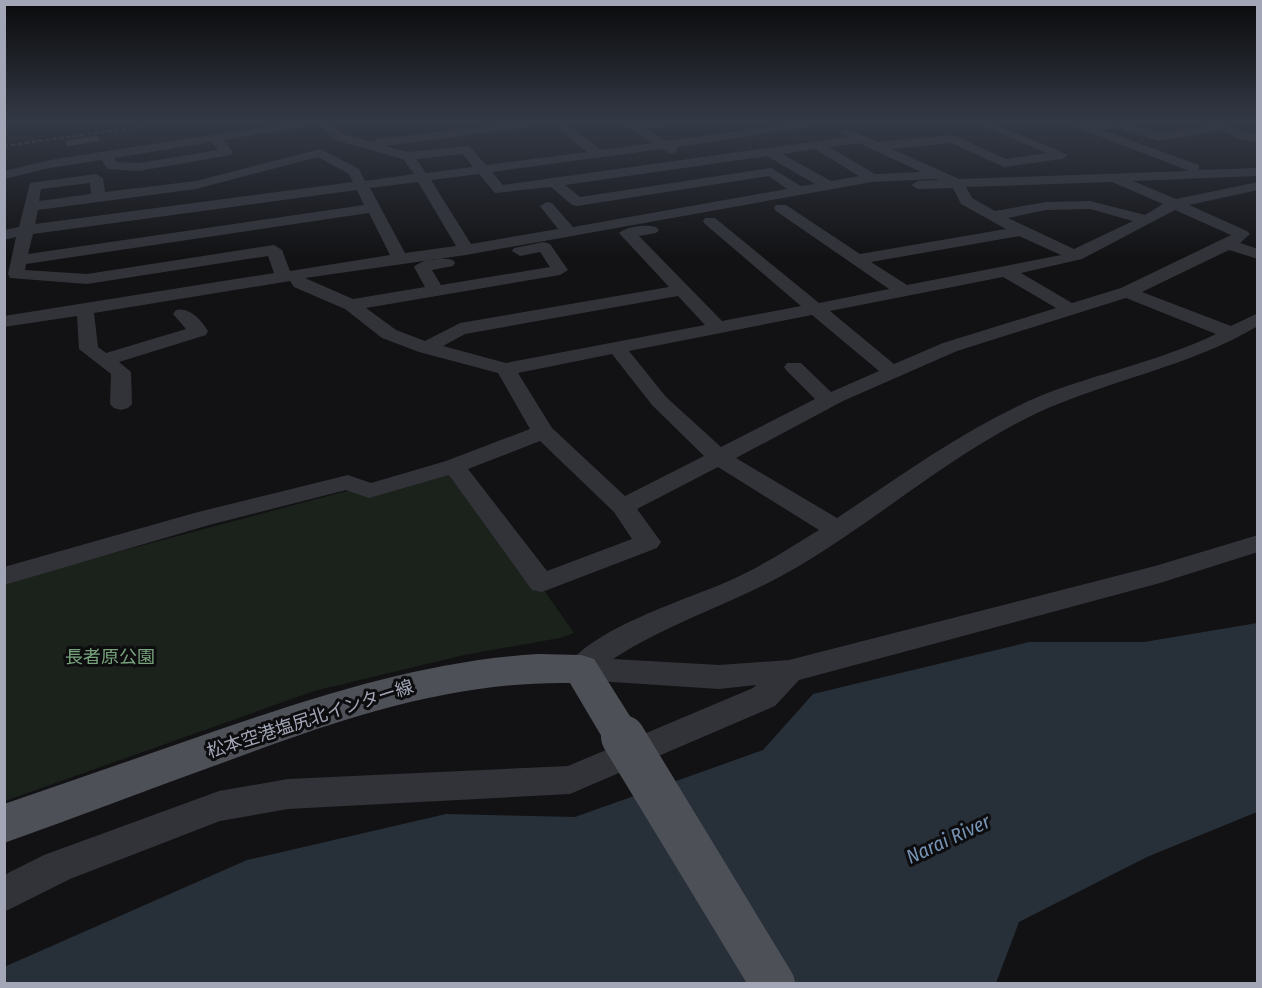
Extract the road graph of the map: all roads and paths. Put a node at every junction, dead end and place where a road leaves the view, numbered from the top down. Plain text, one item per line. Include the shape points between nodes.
1 (49, 166) edge
2 (115, 166) edge
3 (145, 166) edge
4 (193, 166) edge
5 (269, 166) edge
6 (343, 166) edge
7 (414, 166) edge
8 (500, 166) edge
9 (660, 166) edge
10 (694, 166) edge
11 (794, 166) edge
12 (852, 166) edge
13 (919, 166) edge
14 (1187, 166) edge
15 (484, 168) junction
16 (1257, 172) edge
17 (1205, 173) junction
18 (4, 175) edge
19 (937, 175) junction
20 (1111, 176) junction
21 (421, 178) junction
22 (872, 178) junction
23 (714, 181) junction
24 (553, 182) junction
25 (958, 184) junction
26 (196, 185) junction
27 (360, 185) junction
28 (829, 186) junction
29 (1254, 189) edge
30 (799, 191) junction
31 (743, 202) junction
32 (1174, 204) junction
33 (547, 206) dead end
34 (199, 207) junction
35 (374, 208) junction
36 (781, 208) junction
37 (993, 216) junction
38 (1147, 220) junction
39 (710, 221) junction
40 (25, 230) junction
41 (1021, 231) junction
42 (569, 232) junction
43 (202, 233) junction
44 (627, 233) junction
45 (4, 235) edge
46 (1228, 244) junction
47 (466, 250) junction
48 (1257, 254) edge
49 (1076, 256) junction
50 (400, 258) junction
51 (20, 260) junction
52 (858, 260) junction
53 (206, 261) junction
54 (1006, 272) junction
55 (293, 278) junction
56 (216, 288) junction
57 (682, 290) junction
58 (436, 291) junction
59 (904, 291) junction
60 (1127, 292) junction
61 (351, 305) junction
62 (816, 309) junction
63 (1071, 310) junction
64 (85, 313) junction
65 (182, 314) dead end
66 (1257, 318) edge
67 (4, 322) edge
68 (717, 327) junction
69 (1234, 334) junction
70 (616, 347) junction
71 (426, 348) junction
72 (103, 360) junction
73 (794, 367) dead end
74 (506, 369) junction
75 (893, 373) junction
76 (829, 401) junction
77 (121, 404) dead end
78 (543, 432) junction
79 (720, 458) junction
80 (454, 466) junction
81 (622, 507) junction
82 (836, 529) junction
83 (1257, 543) edge
84 (4, 576) edge
85 (581, 669) junction
86 (789, 671) junction
87 (4, 824) edge
88 (4, 894) edge
89 (773, 984) edge

1 - 18 street
2 - 3 street
4 - 26 street
5 - 26 street
6 - 27 street via 354,172
7 - 21 street
8 - 15 street
9 - 24 street
10 - 23 street
11 - 28 street
12 - 22 street
13 - 19 street
14 - 17 street
15 - 21 street
15 - 24 street via 500,190
16 - 17 street
17 - 20 street
17 - 29 street
19 - 22 street
19 - 25 street
20 - 25 street
20 - 32 street
21 - 27 street
21 - 47 street
22 - 28 street
23 - 24 street via 577,202
23 - 30 street via 771,172
23 - 31 street
25 - 36 street via 885,186
25 - 37 street via 966,201
26 - 34 street
26 - 40 street via 31,206
27 - 34 street
27 - 35 street
28 - 30 street
29 - 32 street
30 - 31 street
31 - 42 street
32 - 38 street
32 - 46 street via 1242,234
33 - 42 street
34 - 40 street
34 - 43 street
35 - 43 street
35 - 50 street
36 - 39 street
36 - 52 street
37 - 38 street via 1090,205
37 - 41 street
38 - 49 street
39 - 44 street
39 - 62 street
40 - 45 street
40 - 51 street
41 - 49 street
41 - 52 street
42 - 47 street
43 - 51 street
43 - 53 street
44 - 55 street
44 - 57 street
46 - 48 street
46 - 60 street
47 - 50 street
49 - 54 street
50 - 55 street
51 - 53 street via 15,274 87,279
52 - 59 street
53 - 55 street via 274,250
53 - 56 street
54 - 59 street
54 - 63 street
55 - 56 street
55 - 61 street
55 - 64 street
56 - 64 street
57 - 68 street
57 - 71 street via 460,329
58 - 58 street via 549,272 560,270 544,247 422,267
58 - 61 street
59 - 62 street
60 - 63 street
60 - 69 street
61 - 71 street via 389,334
62 - 68 street
62 - 75 street
63 - 75 street via 950,347
64 - 67 street
64 - 72 street via 89,350
65 - 72 street via 199,331
66 - 69 street
68 - 70 street
69 - 82 street via 1180,357 1048,400 951,453
70 - 74 street
70 - 79 street via 659,401
71 - 74 street
72 - 77 street via 121,372
73 - 76 street
74 - 78 street
75 - 76 street
76 - 79 street
78 - 80 street
78 - 81 street
79 - 81 street
79 - 82 street
80 - 81 street via 542,583 648,542
80 - 84 street via 369,491 348,482
82 - 85 street via 760,577 649,623 599,653
83 - 86 street via 1160,574
85 - 86 street via 719,677
85 - 87 main road, 松本空港塩尻北インター線 via 494,669 387,692 277,726
85 - 89 main road, bridge
86 - 88 street via 764,697 570,780 288,794 219,806 57,867

